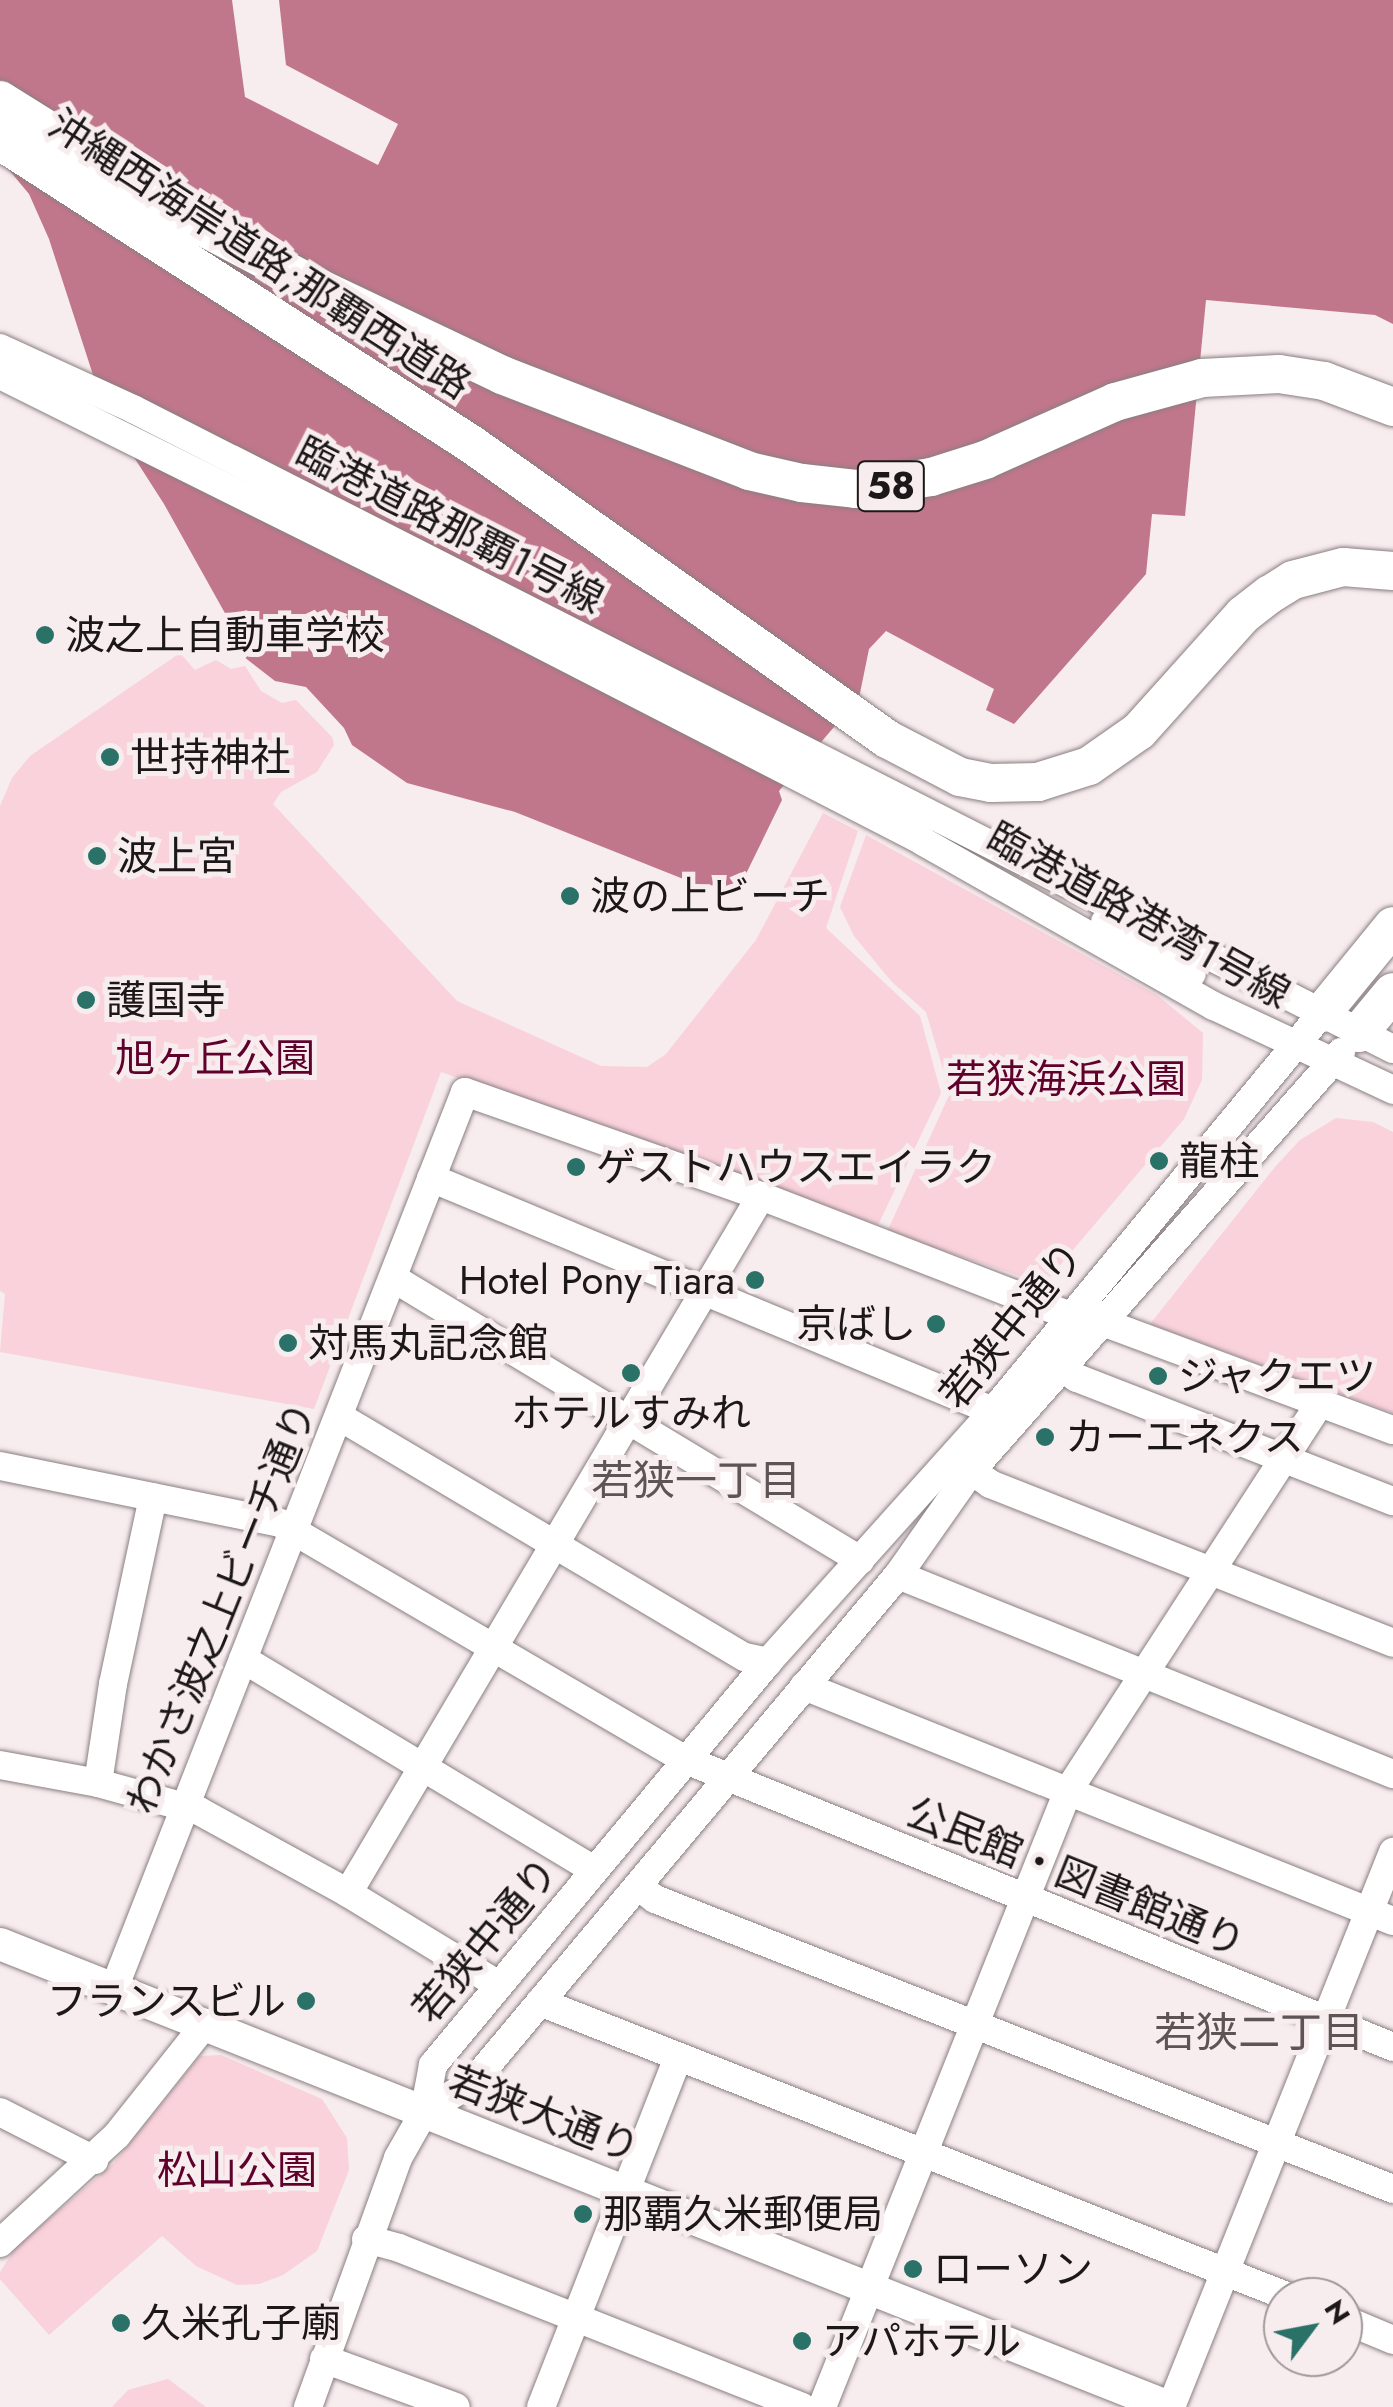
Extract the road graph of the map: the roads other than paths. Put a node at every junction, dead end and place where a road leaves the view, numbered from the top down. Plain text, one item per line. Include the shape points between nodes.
1 (0, 100) edge
2 (0, 141) edge
3 (0, 348) edge
4 (0, 376) edge
5 (1393, 407) edge
6 (1393, 571) edge
7 (856, 792) junction
8 (1393, 926) edge
9 (1393, 992) edge
10 (1307, 1030) junction
11 (1359, 1032) junction
12 (1393, 1050) edge
13 (1332, 1062) junction
14 (1393, 1090) edge
15 (430, 1178) junction
16 (762, 1196) junction
17 (393, 1278) junction
18 (706, 1289) junction
19 (1071, 1316) junction
20 (1105, 1323) junction
21 (1062, 1368) junction
22 (1320, 1403) junction
23 (993, 1411) junction
24 (340, 1417) junction
25 (628, 1418) junction
26 (1393, 1430) edge
27 (1284, 1460) junction
28 (962, 1464) junction
29 (0, 1466) edge
30 (153, 1497) junction
31 (1393, 1502) edge
32 (293, 1529) junction
33 (554, 1544) junction
34 (860, 1560) junction
35 (1210, 1572) junction
36 (898, 1575) junction
37 (1393, 1644) edge
38 (492, 1647) junction
39 (243, 1659) junction
40 (768, 1662) junction
41 (1144, 1675) junction
42 (804, 1686) junction
43 (686, 1760) junction
44 (423, 1763) junction
45 (0, 1766) edge
46 (1393, 1774) edge
47 (729, 1779) junction
48 (98, 1784) junction
49 (1068, 1791) junction
50 (186, 1806) junction
51 (1393, 1852) edge
52 (594, 1870) junction
53 (640, 1888) junction
54 (348, 1894) junction
55 (1024, 1899) junction
56 (1381, 1916) edge
57 (0, 1944) edge
58 (497, 1984) junction
59 (115, 1986) junction
60 (540, 2002) junction
61 (1326, 2020) junction
62 (206, 2024) junction
63 (975, 2024) junction
64 (1393, 2047) edge
65 (678, 2058) junction
66 (0, 2112) edge
67 (424, 2112) junction
68 (1278, 2142) junction
69 (922, 2155) junction
70 (94, 2160) junction
71 (1393, 2188) edge
72 (626, 2191) junction
73 (366, 2239) junction
74 (0, 2243) edge
75 (1226, 2272) junction
76 (1263, 2287) edge
77 (870, 2290) junction
78 (577, 2318) junction
79 (1363, 2328) edge
80 (1393, 2340) edge
81 (324, 2358) junction
82 (308, 2407) edge
83 (456, 2407) edge
84 (541, 2407) edge
85 (802, 2407) edge
86 (822, 2407) edge
87 (1170, 2407) edge

1 - 5 highway, 沖縄西海岸道路;那覇西道路 / 58 via 205,228 317,288 502,375 749,471 802,484 893,486 957,470 1166,385 1237,374 1324,381
2 - 6 highway, 沖縄西海岸道路;那覇西道路 via 333,350 887,739 943,771 1013,783 1089,766 1139,731 1242,615 1269,595 1293,580 1343,567
3 - 7 street, 臨港道路那覇1号線 via 133,409
4 - 7 street, 臨港道路那覇1号線
7 - 10 street, 臨港道路港湾1号線 via 1034,868
7 - 10 street, 臨港道路港湾1号線 via 1214,1006
8 - 10 highway
9 - 11 highway
10 - 11 street, 臨港道路港湾1号線
10 - 13 street
10 - 19 street, 若狭中通り
11 - 12 street, 臨港道路港湾1号線
11 - 13 street, 若狭中通り
13 - 14 street
13 - 20 street, 若狭中通り
15 - 16 street, わかさ波之上ビーチ通り via 466,1092
15 - 17 street, わかさ波之上ビーチ通り
15 - 18 street
16 - 18 street
16 - 19 street
17 - 24 street, わかさ波之上ビーチ通り
17 - 25 street
18 - 23 street
18 - 25 street
19 - 23 street, 若狭中通り
20 - 21 street, 若狭中通り
20 - 22 street
21 - 27 street
21 - 28 street, 若狭中通り
22 - 26 street
22 - 27 street
23 - 28 street, 若狭中通り
24 - 32 street, わかさ波之上ビーチ通り
24 - 33 street
25 - 33 street
25 - 34 street
27 - 31 street
27 - 35 street
28 - 34 street, 若狭中通り
28 - 35 street via 990,1484
28 - 36 street, 若狭中通り
29 - 30 street, 公民館・図書館通り
30 - 32 street, 公民館・図書館通り
30 - 48 street
32 - 38 street, 公民館・図書館通り
32 - 39 street, わかさ波之上ビーチ通り
33 - 38 street
33 - 40 street via 744,1657
34 - 40 street, 若狭中通り
35 - 37 street
35 - 41 street
36 - 41 street
36 - 42 street, 若狭中通り
38 - 43 street, 公民館・図書館通り
38 - 44 street
39 - 44 street
39 - 50 street, わかさ波之上ビーチ通り
40 - 43 street, 若狭中通り
41 - 46 street
41 - 49 street
42 - 47 street, 若狭中通り
42 - 49 street
43 - 47 street, 公民館・図書館通り
43 - 52 street, 若狭中通り
44 - 52 street
44 - 54 street
45 - 48 street
47 - 53 street, 若狭中通り
47 - 55 street, 公民館・図書館通り
48 - 50 street
49 - 55 street
49 - 56 street
50 - 54 street
50 - 59 street, わかさ波之上ビーチ通り
51 - 56 street
52 - 58 street, 若狭中通り
53 - 60 street, 若狭中通り
53 - 63 street
54 - 58 street
55 - 61 street, 公民館・図書館通り
55 - 63 street
56 - 61 street
57 - 59 main road, 若狭大通り
58 - 67 street, 若狭中通り via 434,2065
59 - 62 main road, 若狭大通り
60 - 65 street
60 - 67 street, 若狭中通り via 474,2081
61 - 64 street, 公民館・図書館通り
61 - 68 street
62 - 67 main road, 若狭大通り
62 - 70 street
63 - 68 street
63 - 69 street
65 - 69 street
65 - 72 street
66 - 70 street
67 - 72 main road, 若狭大通り
67 - 73 street
68 - 71 street
68 - 75 street
69 - 75 street
69 - 77 street
70 - 74 street
72 - 77 main road, 若狭大通り
72 - 78 street
73 - 78 street
73 - 81 street
75 - 76 street
75 - 87 street
77 - 86 street
77 - 87 main road, 若狭大通り
78 - 84 street
78 - 85 street
79 - 80 street
81 - 82 street
81 - 83 street

